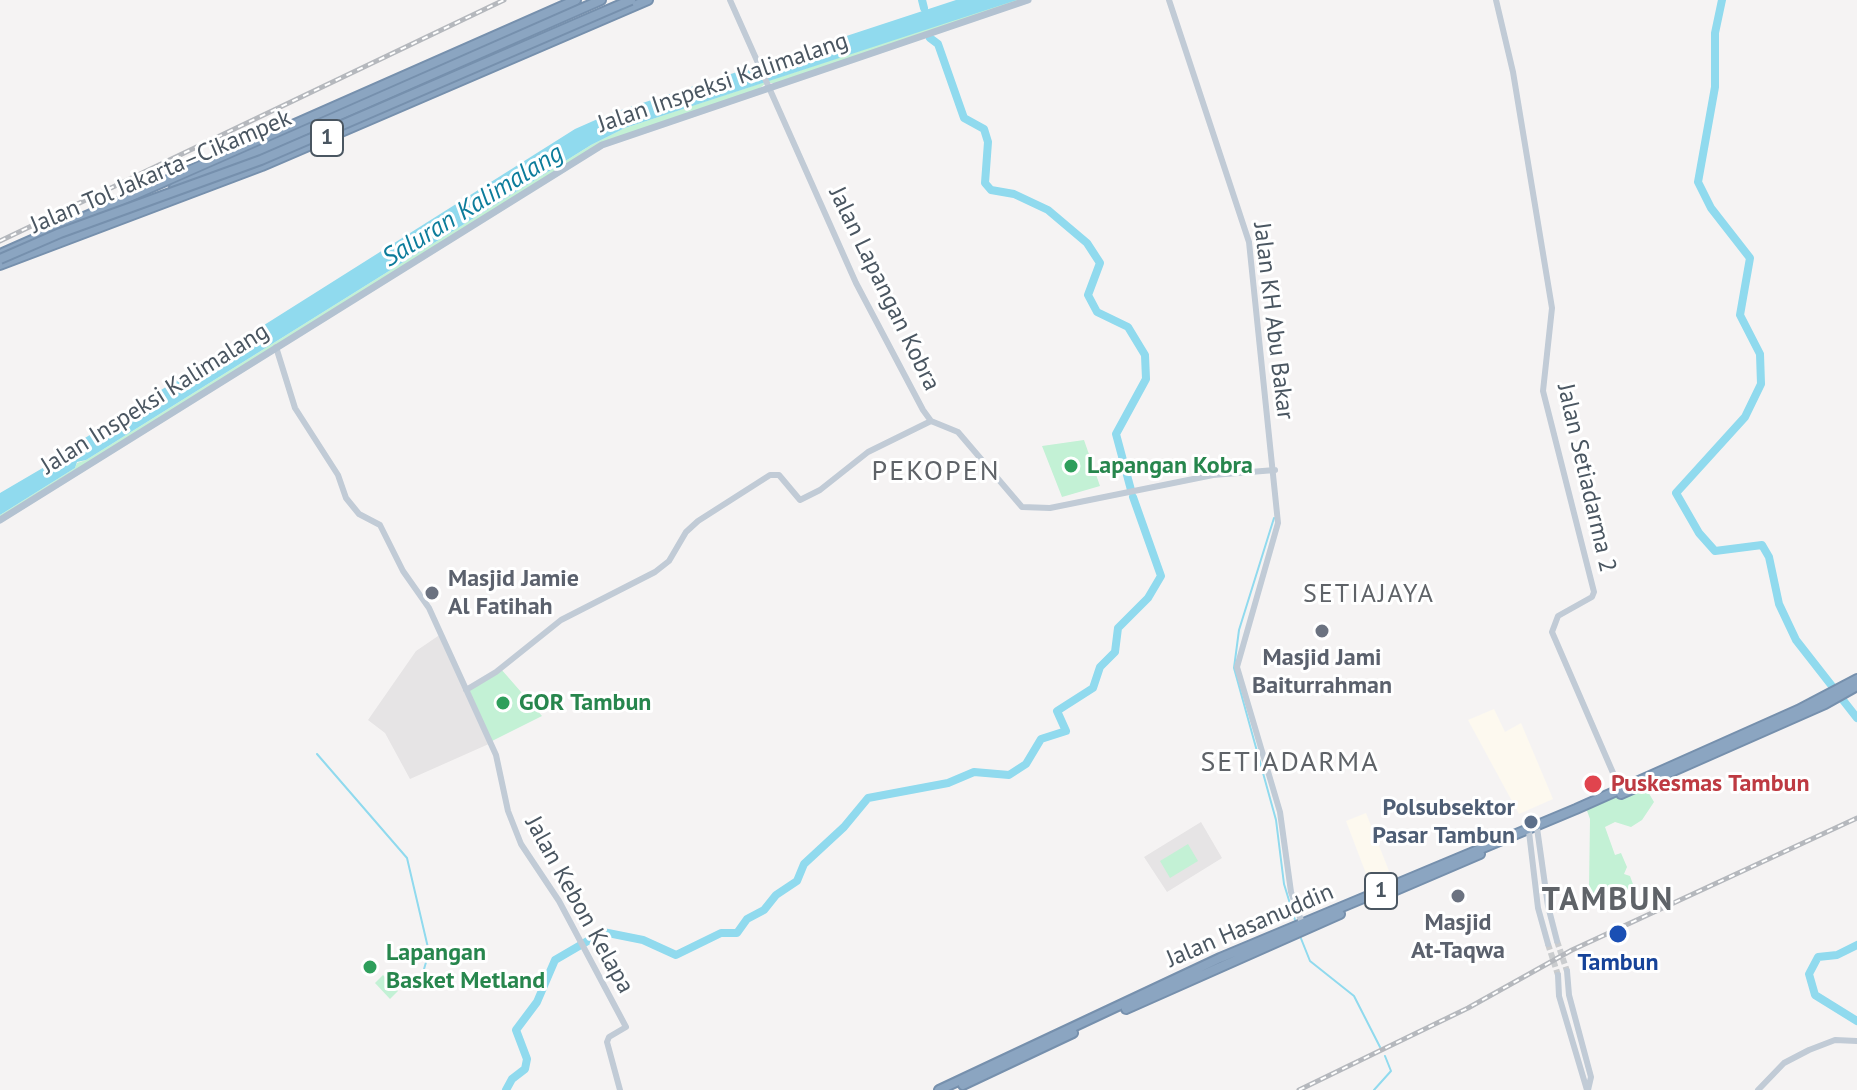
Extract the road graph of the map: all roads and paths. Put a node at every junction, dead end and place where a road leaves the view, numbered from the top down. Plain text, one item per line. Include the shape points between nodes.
1 (565, 0) edge
2 (576, 0) edge
3 (601, 0) edge
4 (631, 0) edge
5 (648, 0) edge
6 (730, 0) edge
7 (1028, 0) edge
8 (1169, 0) edge
9 (1496, 0) edge
10 (549, 11) junction
11 (767, 85) junction
12 (0, 260) edge
13 (276, 347) junction
14 (258, 356) junction
15 (262, 365) dead end
16 (931, 421) junction
17 (1275, 470) junction
18 (0, 520) edge
19 (1857, 679) edge
20 (1857, 686) edge
21 (466, 690) junction
22 (1845, 690) junction
23 (1825, 700) junction
24 (1620, 789) junction
25 (1533, 830) junction
26 (1424, 874) junction
27 (1303, 926) junction
28 (1557, 941) tunnel mouth
29 (1548, 944) tunnel mouth
30 (1567, 971) tunnel mouth
31 (1558, 975) tunnel mouth
32 (1857, 1041) edge
33 (620, 1090) edge
34 (939, 1090) edge
35 (951, 1090) edge
36 (1588, 1090) edge
37 (1758, 1090) edge

1 - 10 highway
2 - 10 highway, Jalan Tol Jakarta–Cikampek / 1
3 - 12 highway, Jalan Tol Jakarta–Cikampek / 1
4 - 12 highway, 1, bridge via 261,160
5 - 12 highway, 1, bridge via 262,166
6 - 11 street, Jalan Lapangan Kobra
7 - 11 main road, Jalan Inspeksi Kalimalang
8 - 17 street, Jalan KH Abu Bakar via 1246,229
9 - 24 street, Jalan Setiadarma 2 via 1552,308 1543,391 1594,592 1558,616 1552,632
10 - 12 highway, Jalan Tol Jakarta–Cikampek / 1
11 - 13 main road, Jalan Inspeksi Kalimalang via 582,155
11 - 16 street, Jalan Lapangan Kobra via 866,303
13 - 14 main road, Jalan Inspeksi Kalimalang
13 - 21 street, Jalan Kebon Kelapa via 295,408 353,509 380,525 429,608
14 - 15 main road
14 - 18 main road, Jalan Inspeksi Kalimalang via 188,406
16 - 17 street, Jalan Lapangan Kobra via 958,432 1028,509 1213,475
16 - 21 street via 868,452 800,500 779,475 770,475 698,521 655,572 561,620
17 - 27 street, Jalan KH Abu Bakar via 1278,523 1237,667 1280,812 1290,885
19 - 22 highway, 1
20 - 22 highway, 1
21 - 33 street, Jalan Kebon Kelapa via 496,755 521,844 559,901 626,1027 607,1042
22 - 23 highway, Jalan Hasanuddin / 1
23 - 24 highway, Jalan Hasanuddin / 1
23 - 25 highway, Jalan Hasanuddin / 1
24 - 26 highway, Jalan Hasanuddin / 1
25 - 26 highway, Jalan Hasanuddin / 1
25 - 28 street
25 - 29 street via 1538,908
26 - 27 highway, Jalan Hasanuddin / 1
27 - 34 highway, Jalan Hasanuddin / 1
27 - 35 highway, Jalan Hasanuddin / 1
30 - 36 street via 1591,1077
31 - 36 street via 1559,996
32 - 37 street via 1835,1040 1809,1050 1784,1063

